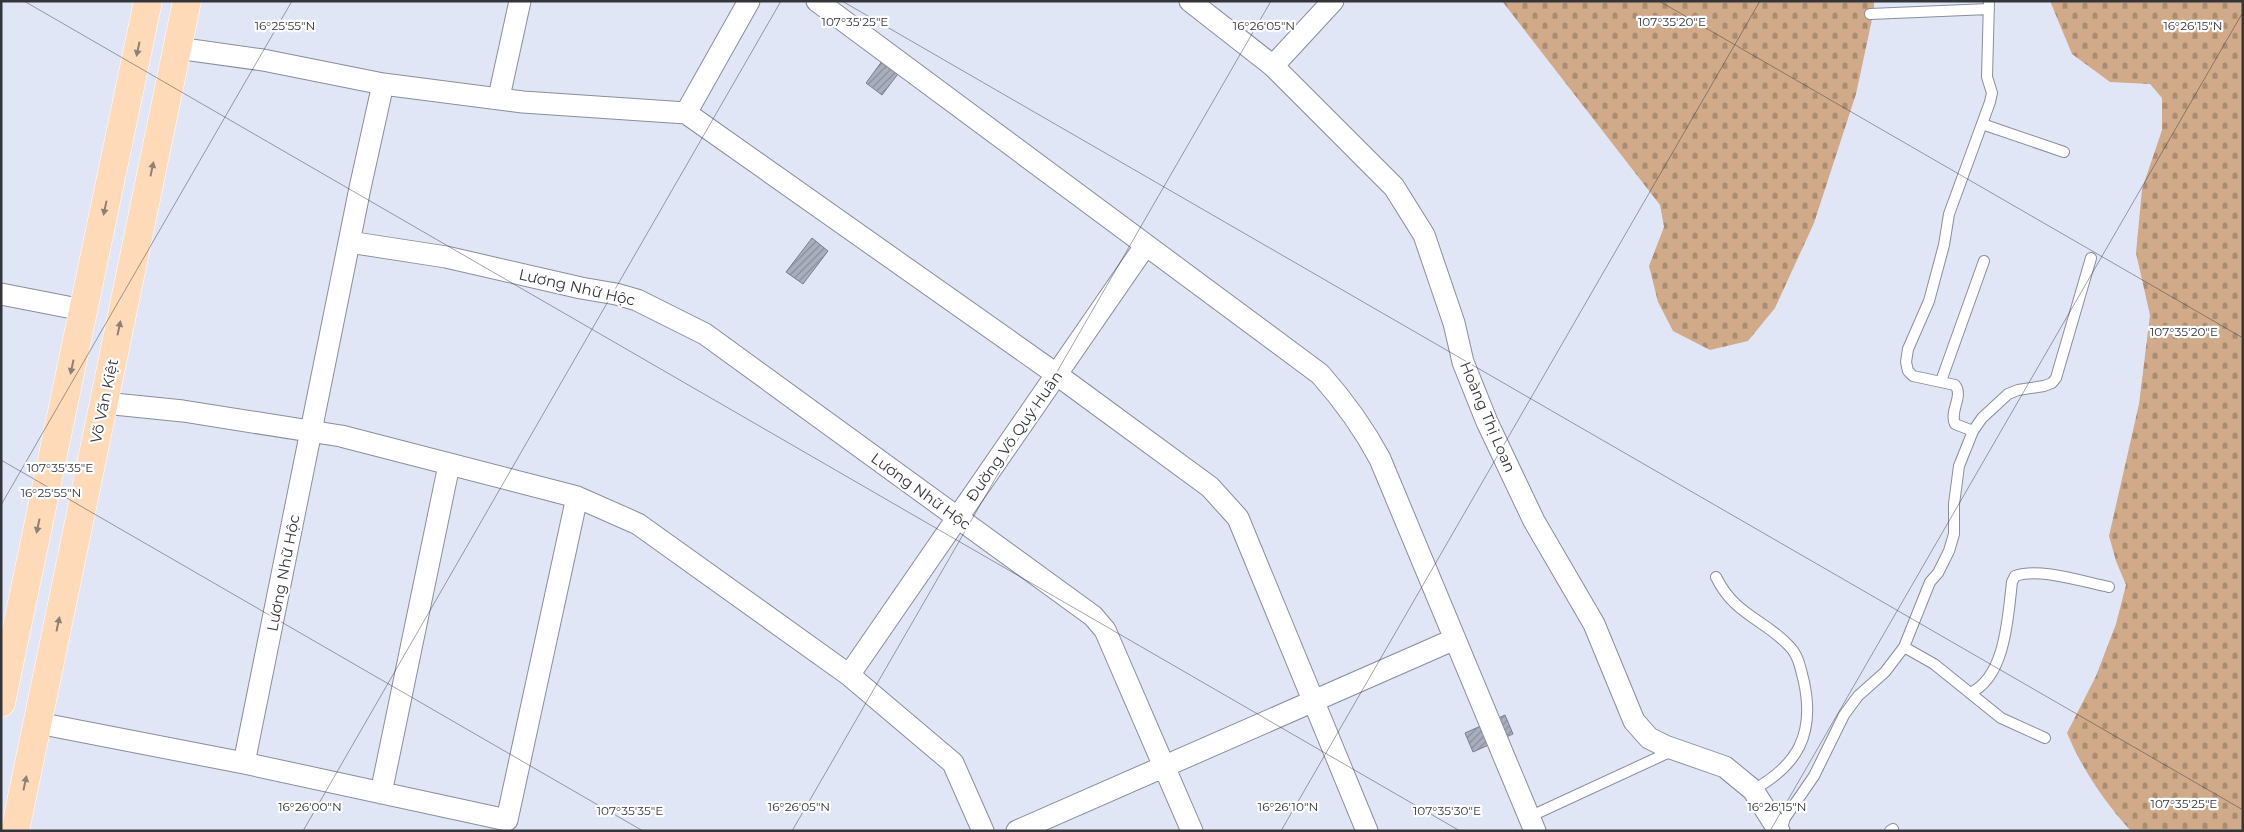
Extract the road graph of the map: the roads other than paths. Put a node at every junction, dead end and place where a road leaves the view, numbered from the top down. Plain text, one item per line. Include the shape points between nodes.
1 (148, 1) edge
2 (187, 1) edge
3 (520, 1) edge
4 (749, 1) edge
5 (817, 1) edge
6 (1190, 1) edge
7 (1333, 1) edge
8 (1989, 5) edge
9 (1870, 14) dead end
10 (177, 48) junction
11 (1273, 66) junction
12 (383, 84) junction
13 (499, 98) junction
14 (686, 113) junction
15 (1982, 124) junction
16 (2064, 152) dead end
17 (349, 242) junction
18 (1145, 246) junction
19 (2091, 258) dead end
20 (1984, 261) dead end
21 (1, 294) edge
22 (83, 310) junction
23 (1056, 374) junction
24 (1941, 381) junction
25 (104, 403) junction
26 (1973, 431) junction
27 (312, 432) junction
28 (449, 465) junction
29 (578, 497) junction
30 (958, 517) junction
31 (1716, 577) dead end
32 (2109, 587) dead end
33 (1455, 638) junction
34 (1904, 647) junction
35 (849, 675) junction
36 (1970, 693) junction
37 (1313, 701) junction
38 (1, 703) edge
39 (38, 723) junction
40 (2046, 738) dead end
41 (1675, 750) junction
42 (244, 764) junction
43 (1164, 766) junction
44 (381, 793) junction
45 (1757, 794) junction
46 (1532, 824) edge
47 (1779, 829) edge
48 (15, 831) edge
49 (984, 831) edge
50 (1016, 831) edge
51 (1192, 831) edge
52 (1367, 831) edge

1 -> 22 main road
2 - 10 main road, Võ Văn Kiệt
3 - 13 street
4 - 14 street
5 - 18 street
6 - 11 street, Hoàng Thị Loan
7 - 11 street
8 - 9 lane
8 - 15 lane via 1987,77 1992,93
10 - 12 street via 263,60
25 -> 10 main road, Võ Văn Kiệt
11 - 41 street, Hoàng Thị Loan via 1394,187 1424,235 1454,323 1463,362 1487,422 1530,512 1594,624 1634,722 1649,738
12 - 13 street
12 - 17 street
13 - 14 street
14 - 23 street
15 - 16 lane
15 - 24 lane via 1948,214 1944,245 1929,301 1908,349 1906,362 1913,376
17 - 27 street, Lương Nhữ Hộc
17 - 30 street, Lương Nhữ Hộc via 446,256 637,300 705,334
18 - 23 street, Đường Võ Quý Huân
18 - 33 street via 1320,374 1345,403 1380,459
19 - 26 lane via 2056,378 2044,386 2008,394
20 - 24 lane
21 - 22 street
22 -> 38 main road
23 - 30 street, Đường Võ Quý Huân
23 - 37 street via 1210,487 1238,518
24 - 26 lane via 1958,388 1952,419 1954,424
25 - 27 street via 183,411
39 -> 25 main road, Võ Văn Kiệt
26 - 34 lane via 1959,466 1955,526 1949,551 1930,582
27 - 28 street via 341,436
27 - 42 street, Lương Nhữ Hộc
28 - 29 street
28 - 44 street
29 - 35 street via 638,524
29 - 44 street via 507,820
30 - 35 street, Đường Võ Quý Huân
30 - 43 street, Lương Nhữ Hộc via 1094,616 1105,630
31 - 45 lane via 1735,605 1791,648 1800,665 1806,691 1808,712 1801,744 1781,773
32 - 36 lane via 2050,575 2022,573 2015,576 2002,650 1984,683
33 - 37 street
33 - 46 street
34 - 36 lane via 1934,664
34 - 47 lane via 1886,672 1858,696 1844,715 1814,776
35 - 49 street via 953,763
36 - 40 lane via 2000,718
37 - 43 street
37 - 52 street
39 - 42 street
48 -> 39 main road, Võ Văn Kiệt
41 - 45 street, Hoàng Thị Loan via 1725,767
41 - 46 lane
42 - 44 street
43 - 50 street
43 - 51 street, Lương Nhữ Hộc
45 - 47 street, Hoàng Thị Loan

